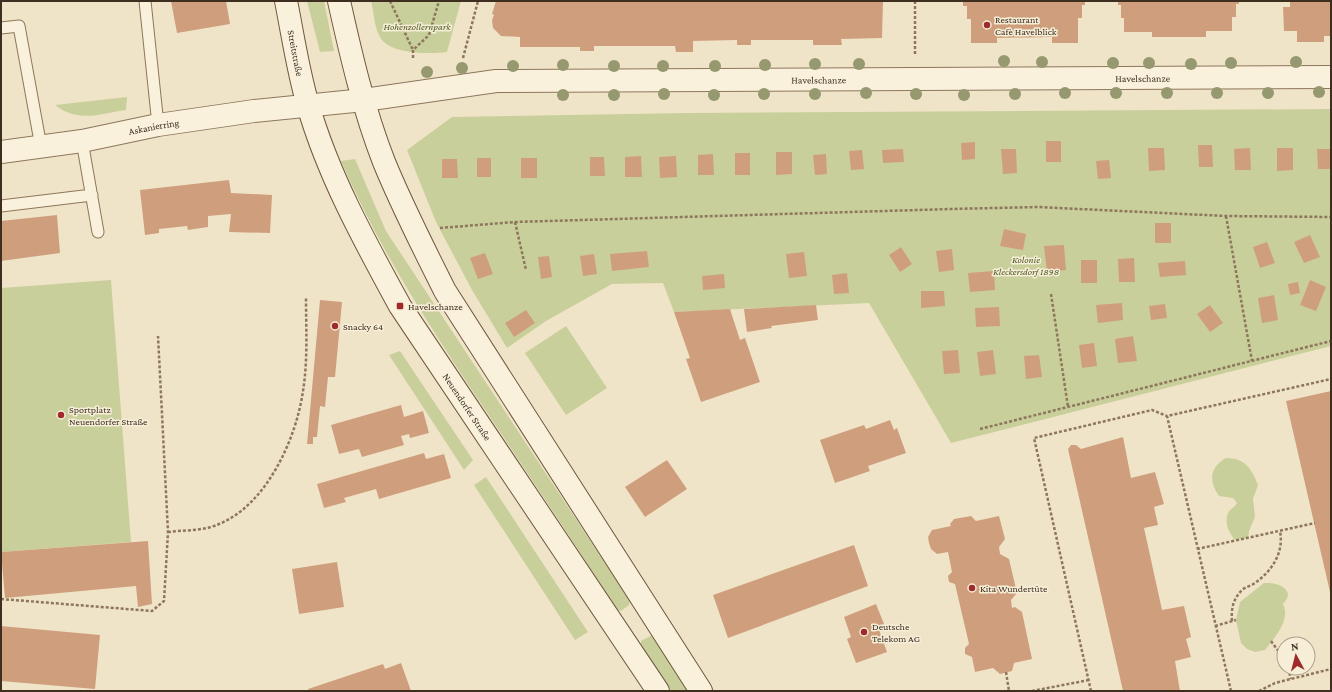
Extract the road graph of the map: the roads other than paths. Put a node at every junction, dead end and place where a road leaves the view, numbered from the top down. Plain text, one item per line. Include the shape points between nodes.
1 (145, 1) edge
2 (286, 1) edge
3 (339, 1) edge
4 (1, 28) edge
5 (1331, 76) edge
6 (364, 100) junction
7 (308, 105) junction
8 (158, 125) junction
9 (82, 141) junction
10 (41, 147) junction
11 (1, 152) edge
12 (92, 195) junction
13 (1, 206) edge
14 (98, 232) dead end
15 (658, 691) edge
16 (701, 691) edge

1 - 8 lane
2 - 7 main road, Streitstraße
3 - 6 main road
4 - 10 lane via 19,26
5 - 6 main road, Havelschanze via 496,81
6 - 7 main road, Havelschanze
6 - 16 main road via 384,162 445,291
7 - 8 main road, Askanierring
7 - 15 main road, Neuendorfer Straße via 328,160 400,306
8 - 9 main road, Askanierring
9 - 10 main road, Askanierring
9 - 12 lane
10 - 11 main road, Askanierring
12 - 13 lane
12 - 14 lane

